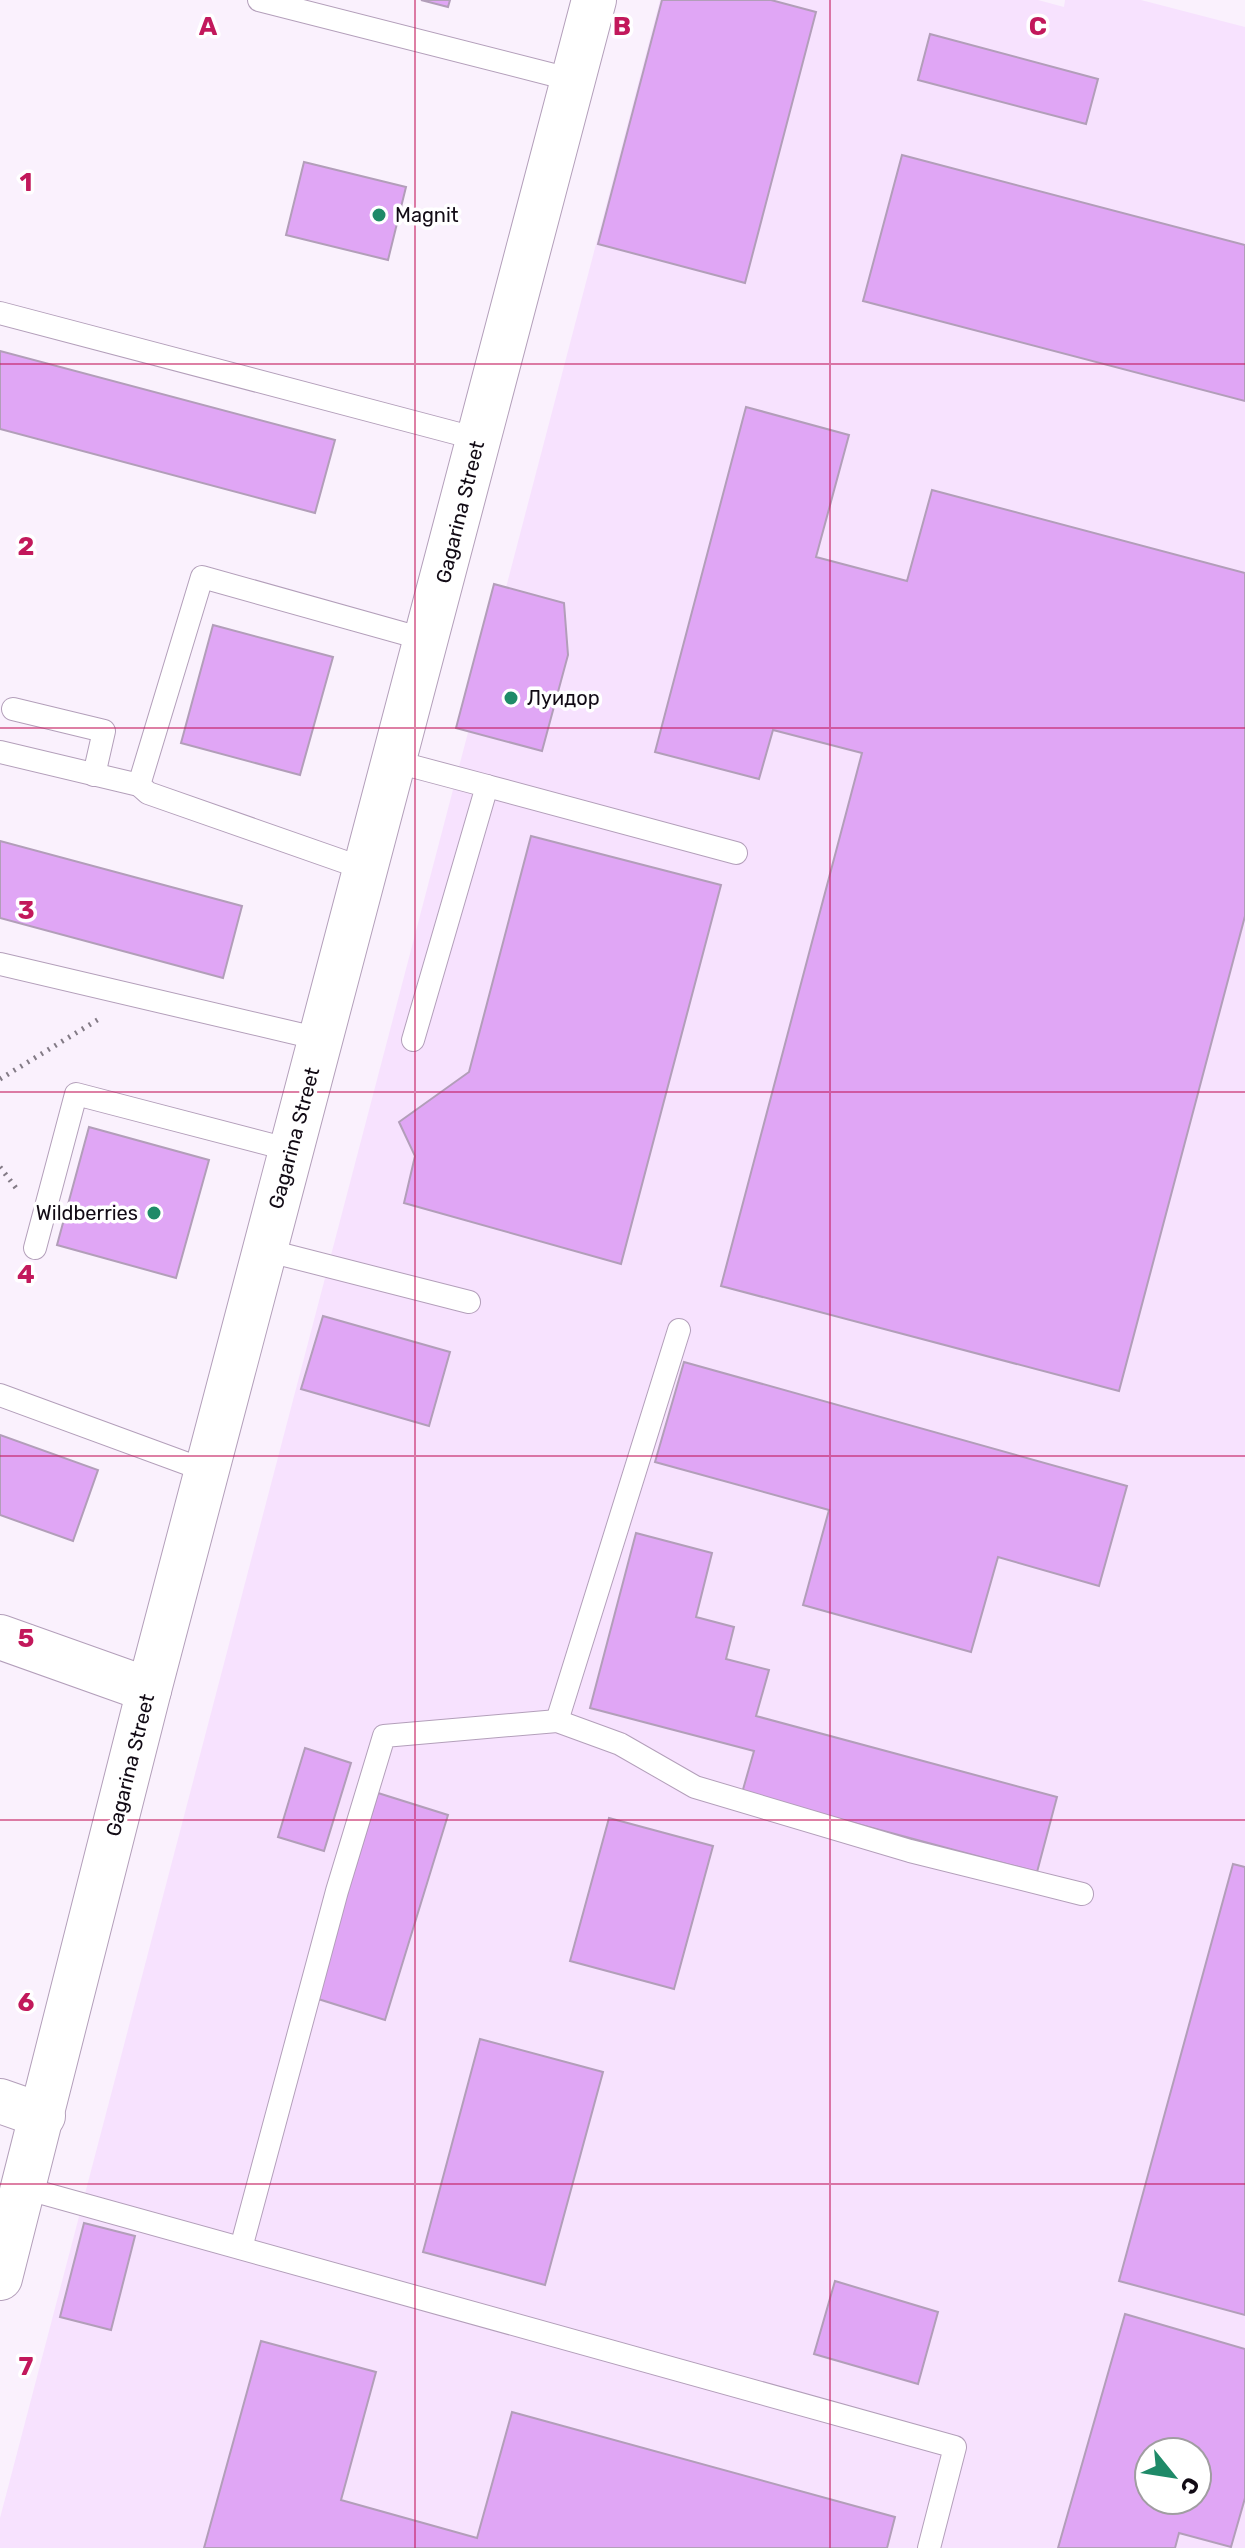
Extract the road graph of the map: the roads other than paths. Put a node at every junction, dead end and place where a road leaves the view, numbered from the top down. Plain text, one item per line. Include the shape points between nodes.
1 (259, 0) edge
2 (594, 0) edge
3 (573, 80) junction
4 (0, 313) edge
5 (478, 439) junction
6 (427, 640) junction
7 (13, 709) dead end
8 (0, 752) edge
9 (393, 761) junction
10 (94, 775) junction
11 (139, 785) junction
12 (487, 786) junction
13 (736, 853) dead end
14 (365, 869) junction
15 (0, 964) edge
16 (320, 1039) junction
17 (413, 1040) dead end
18 (291, 1150) junction
19 (35, 1248) dead end
20 (265, 1250) junction
21 (469, 1302) dead end
22 (679, 1330) dead end
23 (0, 1395) edge
24 (207, 1471) junction
25 (0, 1637) edge
26 (149, 1690) junction
27 (557, 1721) junction
28 (1082, 1894) dead end
29 (0, 2101) edge
30 (43, 2116) junction
31 (24, 2188) junction
32 (241, 2248) junction
33 (0, 2278) edge
34 (929, 2548) edge

1 - 3 lane
2 - 3 street, Gagarina Street
3 - 5 street, Gagarina Street
4 - 5 lane
5 - 6 street, Gagarina Street
6 - 9 street, Gagarina Street
6 - 11 lane via 202,577
7 - 10 lane via 104,731
8 - 10 lane
9 - 12 lane
9 - 14 street, Gagarina Street
10 - 11 lane
11 - 14 lane via 148,793
12 - 13 lane
12 - 17 lane
14 - 16 street, Gagarina Street
15 - 16 lane
16 - 18 street, Gagarina Street
18 - 19 lane via 76,1094
18 - 20 street, Gagarina Street
20 - 21 lane
20 - 24 street, Gagarina Street
22 - 27 lane
23 - 24 lane
24 - 26 street, Gagarina Street
25 - 26 street
26 - 30 street, Gagarina Street
27 - 28 lane via 620,1744 695,1787 910,1851
27 - 32 lane via 384,1736
29 - 30 street
30 - 31 street, Gagarina Street
31 - 32 lane
31 - 33 street, Gagarina Street
32 - 34 lane via 955,2447

